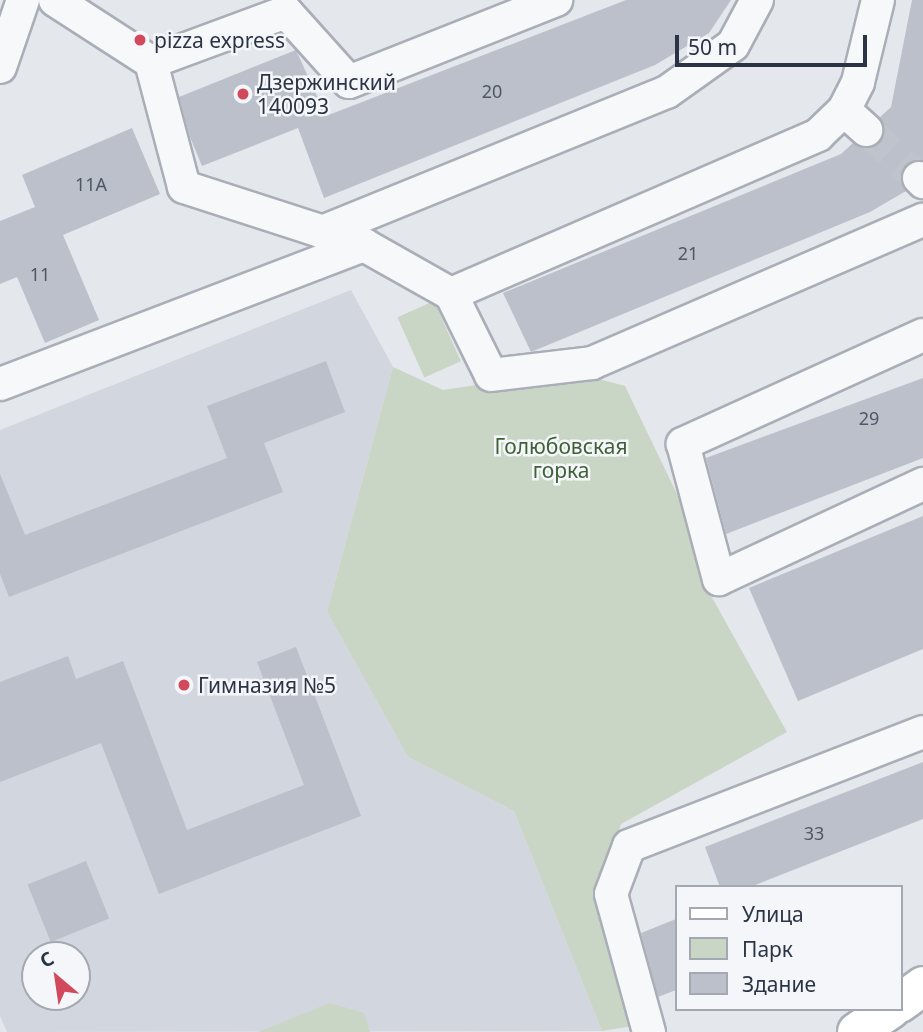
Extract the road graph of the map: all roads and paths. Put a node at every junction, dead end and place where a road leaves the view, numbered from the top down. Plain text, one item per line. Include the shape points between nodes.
1 (23, 0) edge
2 (55, 0) edge
3 (556, 0) edge
4 (757, 0) edge
5 (878, 0) edge
6 (151, 62) junction
7 (0, 67) edge
8 (923, 220) edge
9 (322, 232) junction
10 (365, 245) junction
11 (451, 294) junction
12 (923, 335) edge
13 (0, 384) edge
14 (923, 484) edge
15 (923, 732) edge
16 (923, 986) edge
17 (902, 1002) edge
18 (888, 1011) edge
19 (649, 1032) edge
20 (857, 1032) edge

1 - 7 street
2 - 6 street
3 - 6 street via 348,82 286,12
4 - 9 street via 733,45 667,92
5 - 11 street via 855,120
6 - 9 street via 184,187
8 - 11 street via 592,363 491,375
9 - 10 street
10 - 11 street
10 - 13 street
12 - 14 street via 683,444 719,579
15 - 19 street via 629,846 611,894
16 - 17 main road
18 - 20 main road

